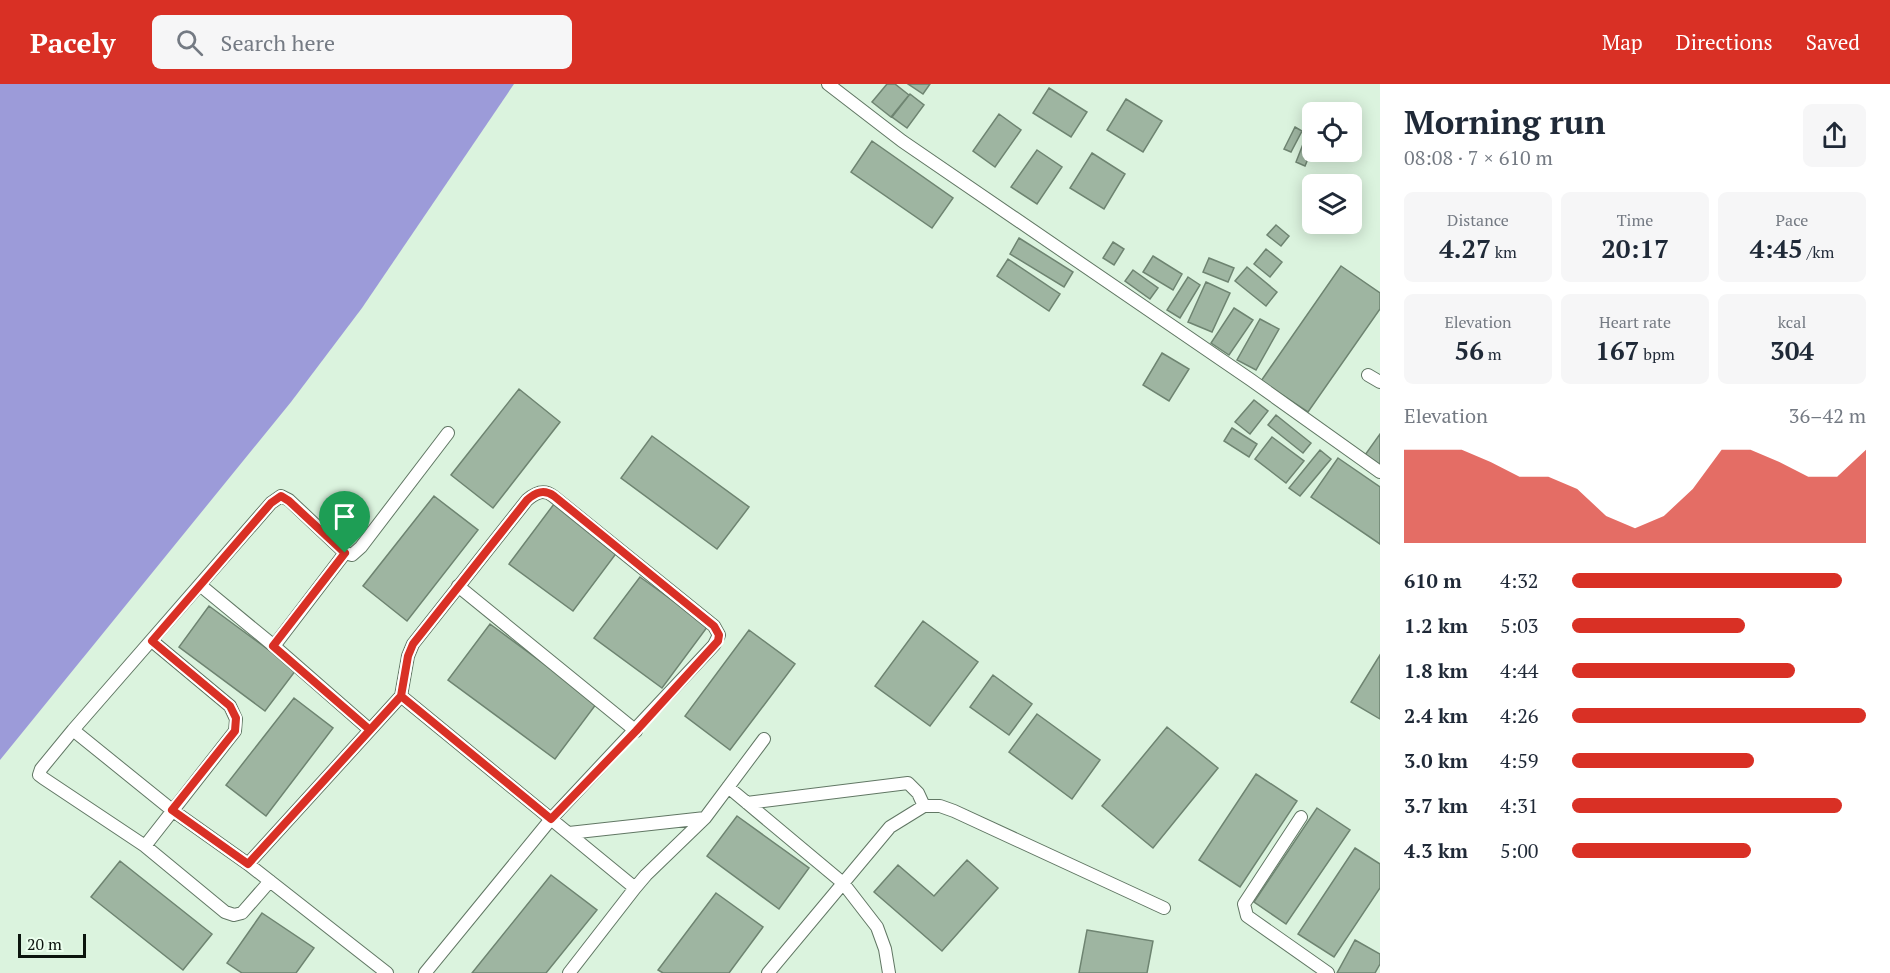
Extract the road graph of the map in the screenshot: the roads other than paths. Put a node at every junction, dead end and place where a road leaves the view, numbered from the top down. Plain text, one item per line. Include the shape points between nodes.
1 (828, 84) edge
2 (1368, 375) dead end
3 (1380, 382) edge
4 (448, 433) dead end
5 (1380, 472) edge
6 (345, 553) junction
7 (200, 585) junction
8 (458, 586) junction
9 (152, 641) junction
10 (273, 646) junction
11 (401, 696) junction
12 (73, 730) junction
13 (370, 730) junction
14 (636, 731) junction
15 (764, 740) dead end
16 (728, 787) junction
17 (747, 803) junction
18 (924, 806) junction
19 (172, 810) junction
20 (1301, 817) dead end
21 (705, 818) junction
22 (551, 819) junction
23 (569, 833) junction
24 (145, 846) junction
25 (248, 864) junction
26 (270, 881) junction
27 (843, 883) junction
28 (635, 888) junction
29 (1164, 908) dead end
30 (387, 973) edge
31 (425, 973) edge
32 (569, 973) edge
33 (768, 973) edge
34 (889, 973) edge
35 (1328, 973) edge

1 - 5 lane via 902,141
2 - 3 lane
4 - 6 lane via 361,547 352,555
6 - 7 lane via 281,496
6 - 10 lane
7 - 9 lane
7 - 10 lane
8 - 11 lane via 413,644
8 - 14 lane
8 - 14 lane via 527,500 540,491 548,492 714,626 719,635 714,645
9 - 12 lane
9 - 19 lane via 230,706 236,718 235,731
10 - 13 lane
11 - 13 lane
11 - 22 lane
12 - 19 lane
12 - 24 lane via 39,775
13 - 25 lane
14 - 22 lane
15 - 16 lane
16 - 17 lane
16 - 21 lane
17 - 18 lane via 908,783
17 - 27 lane
18 - 27 lane via 890,827
18 - 29 lane via 954,811
19 - 24 lane
19 - 25 lane
20 - 35 lane via 1244,904 1247,916
21 - 23 lane
21 - 28 lane
22 - 23 lane
22 - 31 lane
23 - 28 lane
24 - 26 lane via 231,915 242,913
25 - 26 lane
26 - 30 lane
27 - 33 lane
27 - 34 lane via 877,927
28 - 32 lane

